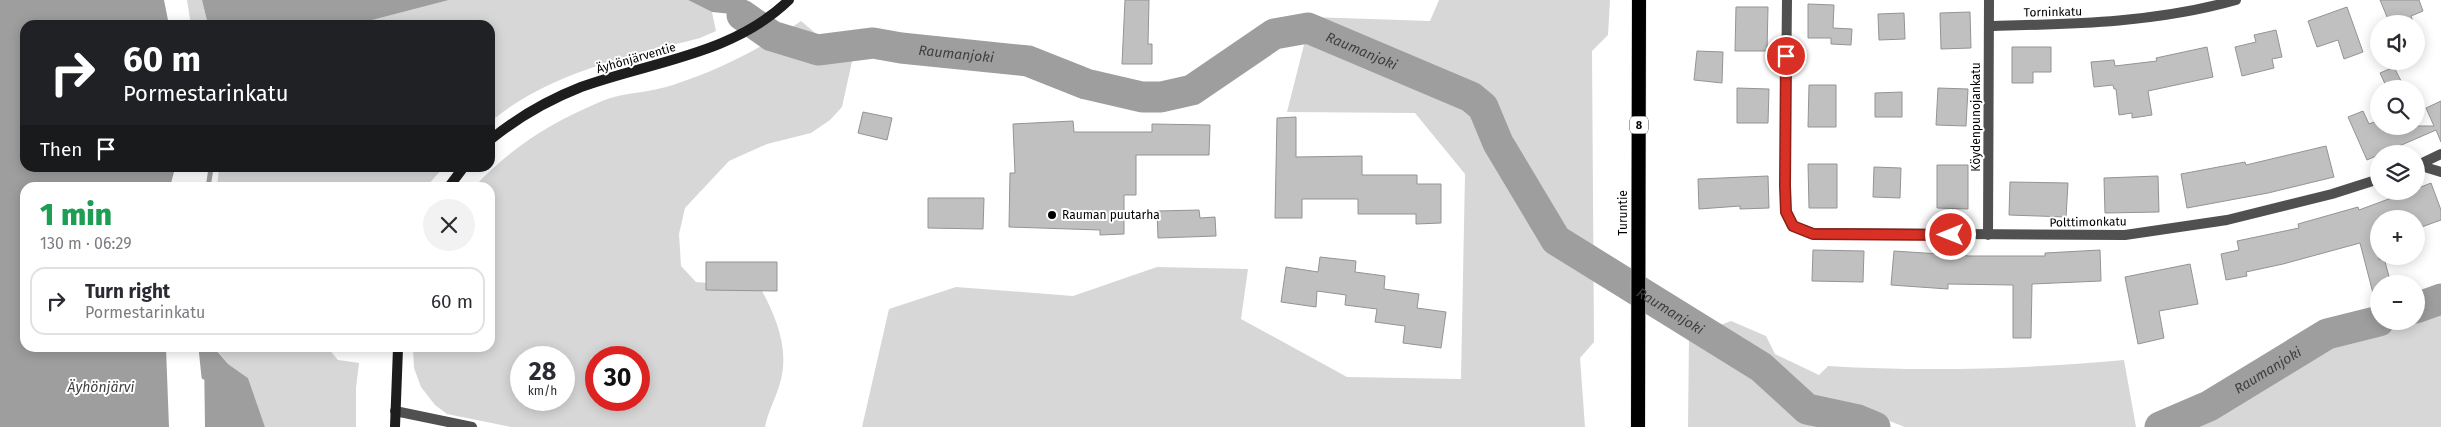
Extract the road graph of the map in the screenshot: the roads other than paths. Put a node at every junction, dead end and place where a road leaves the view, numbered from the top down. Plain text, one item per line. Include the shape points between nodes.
1 (789, 0) edge
2 (1639, 0) edge
3 (1787, 0) edge
4 (1989, 0) edge
5 (2236, 0) edge
6 (1989, 26) junction
7 (495, 136) edge
8 (2441, 154) edge
9 (2425, 162) edge
10 (2425, 168) edge
11 (2441, 172) edge
12 (2370, 182) edge
13 (1988, 235) junction
14 (398, 352) edge
15 (395, 411) junction
16 (395, 427) edge
17 (472, 427) edge
18 (1638, 427) edge

1 - 7 main road, Äyhönjärventie via 738,36 686,57 581,88 537,106
2 - 18 highway, Turuntie / 8
3 - 13 street, Polttimonkatu via 1785,186 1786,212 1793,226 1813,234
4 - 6 street, Köydenpunojankatu
5 - 6 street, Torninkatu via 2160,17 2096,24
6 - 13 street, Köydenpunojankatu
8 - 9 street
10 - 11 street
12 - 13 street, Polttimonkatu via 2227,220 2125,235
14 - 15 main road
15 - 16 main road
15 - 17 street

